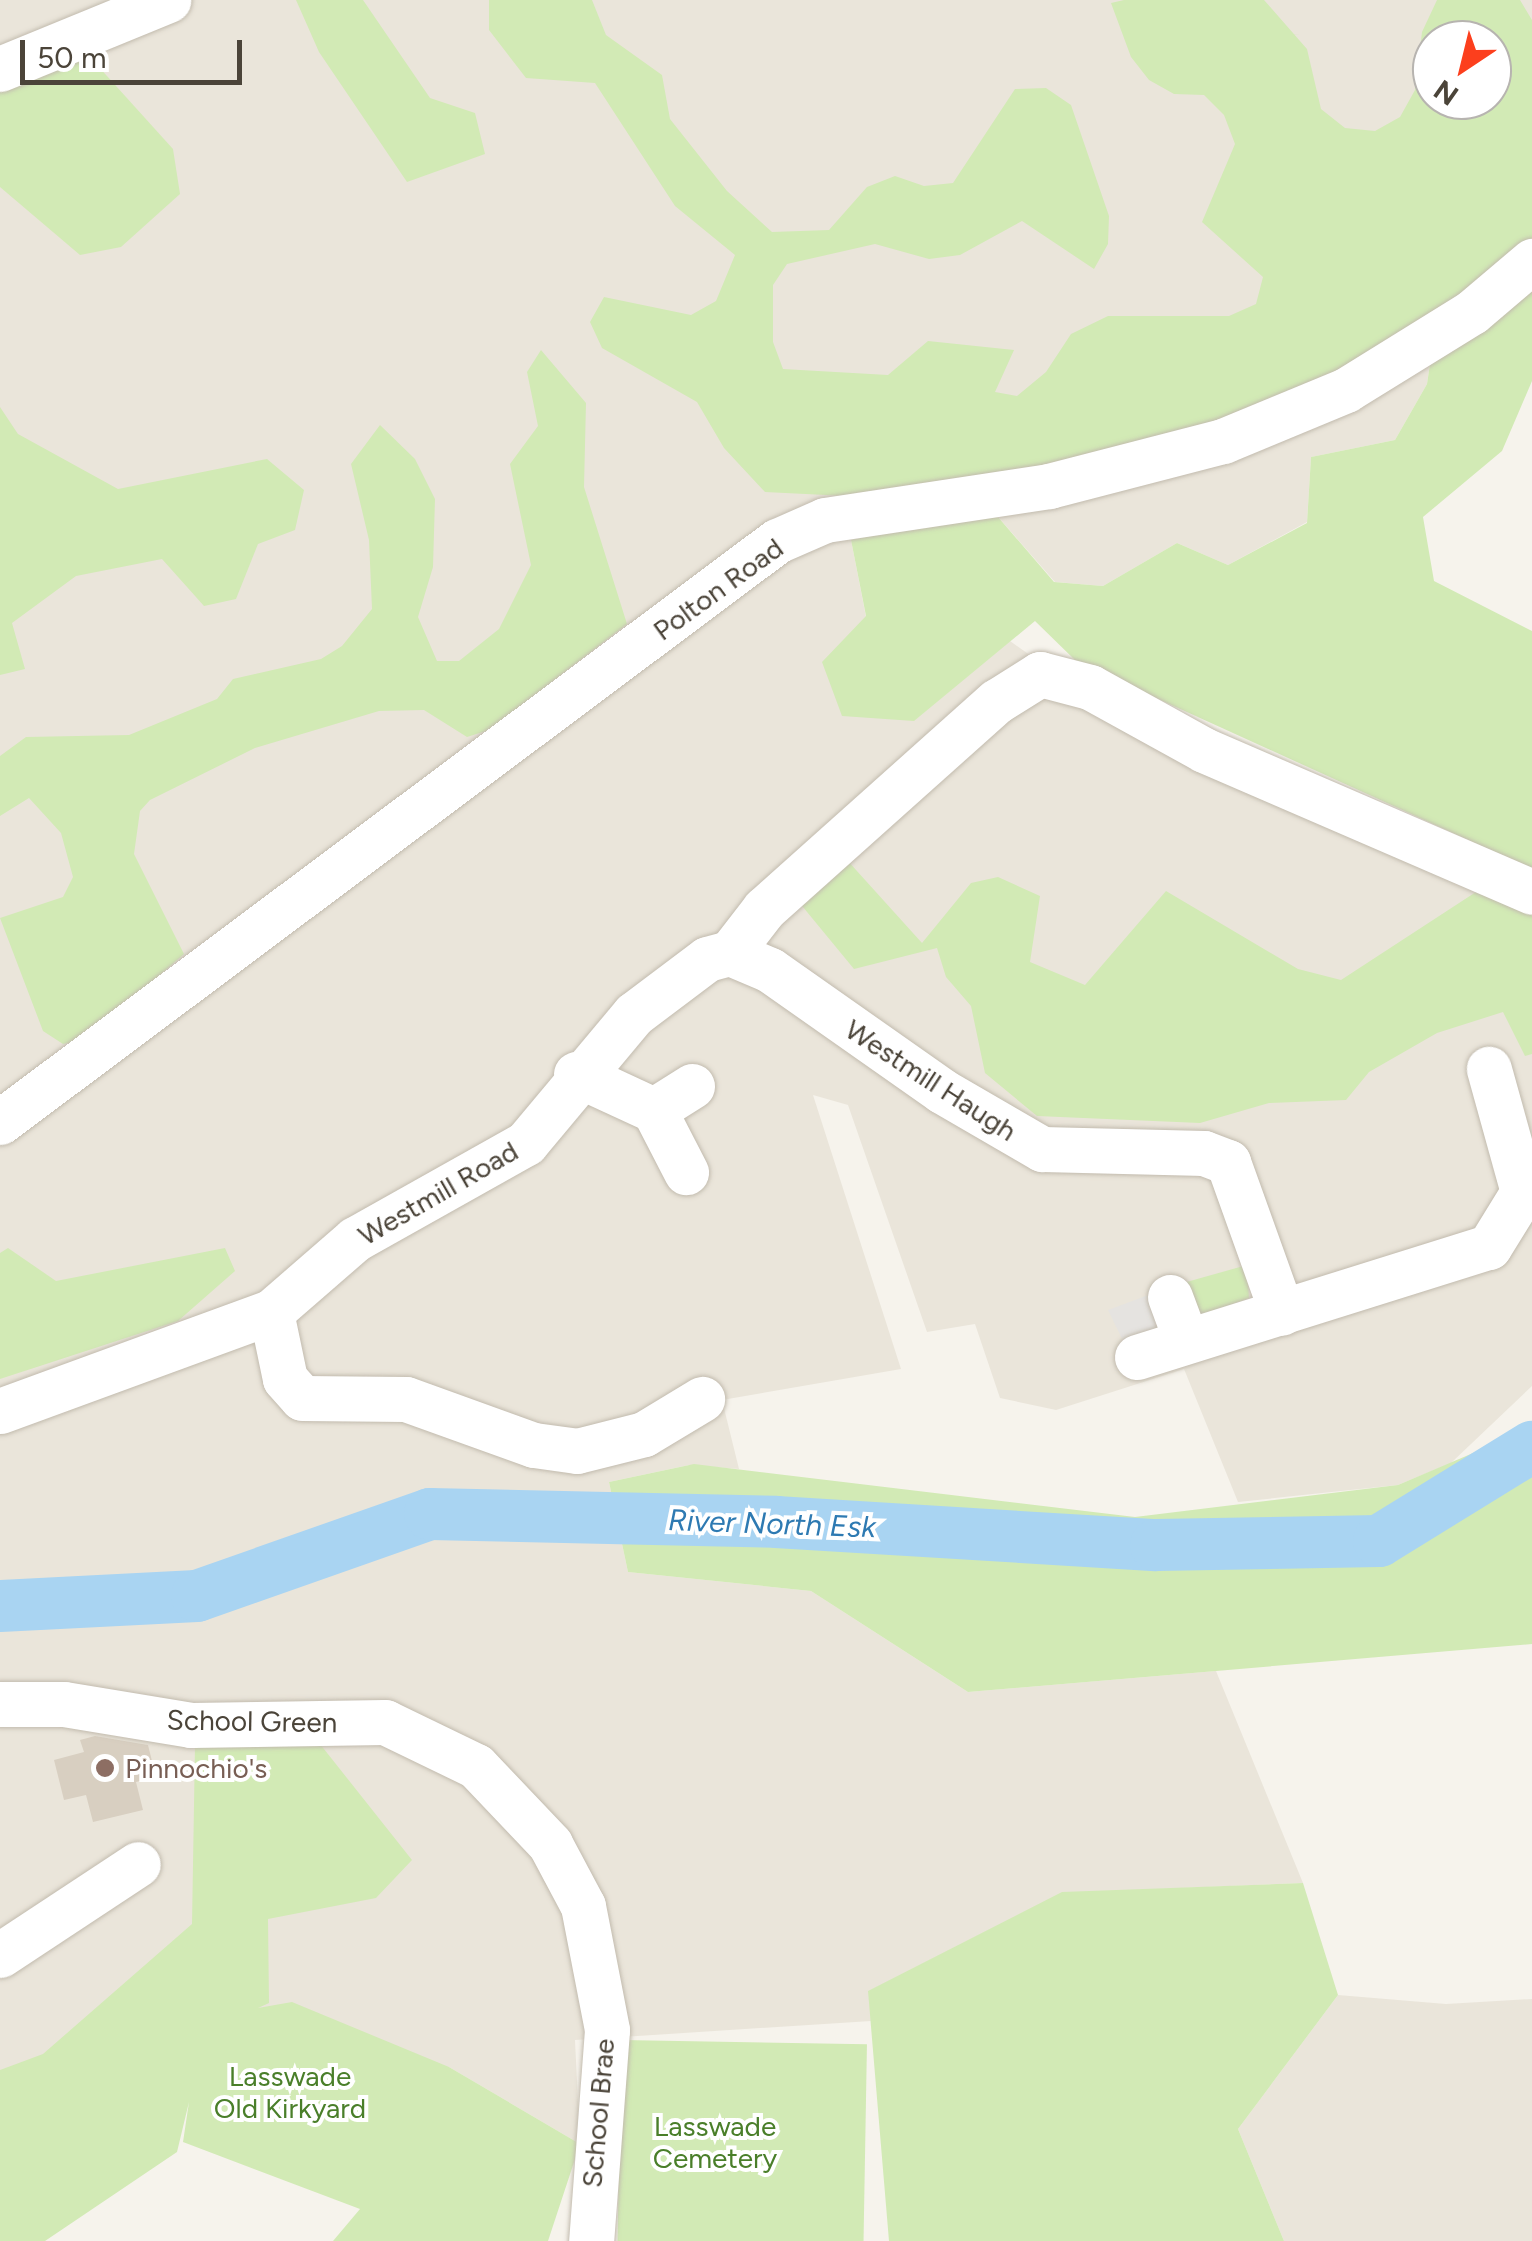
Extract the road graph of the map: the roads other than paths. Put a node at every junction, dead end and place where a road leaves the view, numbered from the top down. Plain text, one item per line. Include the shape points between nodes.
1 (148, 4) edge
2 (0, 69) edge
3 (1532, 261) edge
4 (1532, 892) edge
5 (730, 953) junction
6 (576, 1074) junction
7 (692, 1086) dead end
8 (1508, 1090) edge
9 (654, 1110) junction
10 (0, 1122) edge
11 (686, 1172) dead end
12 (1170, 1297) dead end
13 (271, 1312) junction
14 (1282, 1313) junction
15 (1186, 1340) junction
16 (1137, 1357) dead end
17 (702, 1400) dead end
18 (0, 1412) edge
19 (0, 1704) edge
20 (385, 1722) joint
21 (138, 1864) dead end
22 (0, 1954) edge
23 (591, 2241) edge

1 - 2 street
3 - 10 street, Polton Road via 1472,312 1346,390 1223,441 1049,486 826,520 777,541
4 - 5 street, Westmill Road via 1204,750 1090,687 1040,674 997,700 739,931
5 - 6 street, Westmill Road via 707,959 634,1014
5 - 14 street, Westmill Haugh via 770,970 942,1091 1042,1149 1204,1153 1228,1162
6 - 9 street
6 - 13 street, Westmill Road via 526,1143 354,1238
7 - 9 street
8 - 14 street via 1523,1192 1490,1246
9 - 11 street
12 - 15 street
13 - 17 street via 285,1379 302,1398 406,1399 534,1445 577,1450 644,1434
13 - 18 street, Westmill Road
14 - 15 street
15 - 16 street
19 - 20 street, School Green via 64,1704 191,1725
20 - 23 street, School Brae via 476,1766 550,1844 583,1906 607,2030
21 - 22 street

